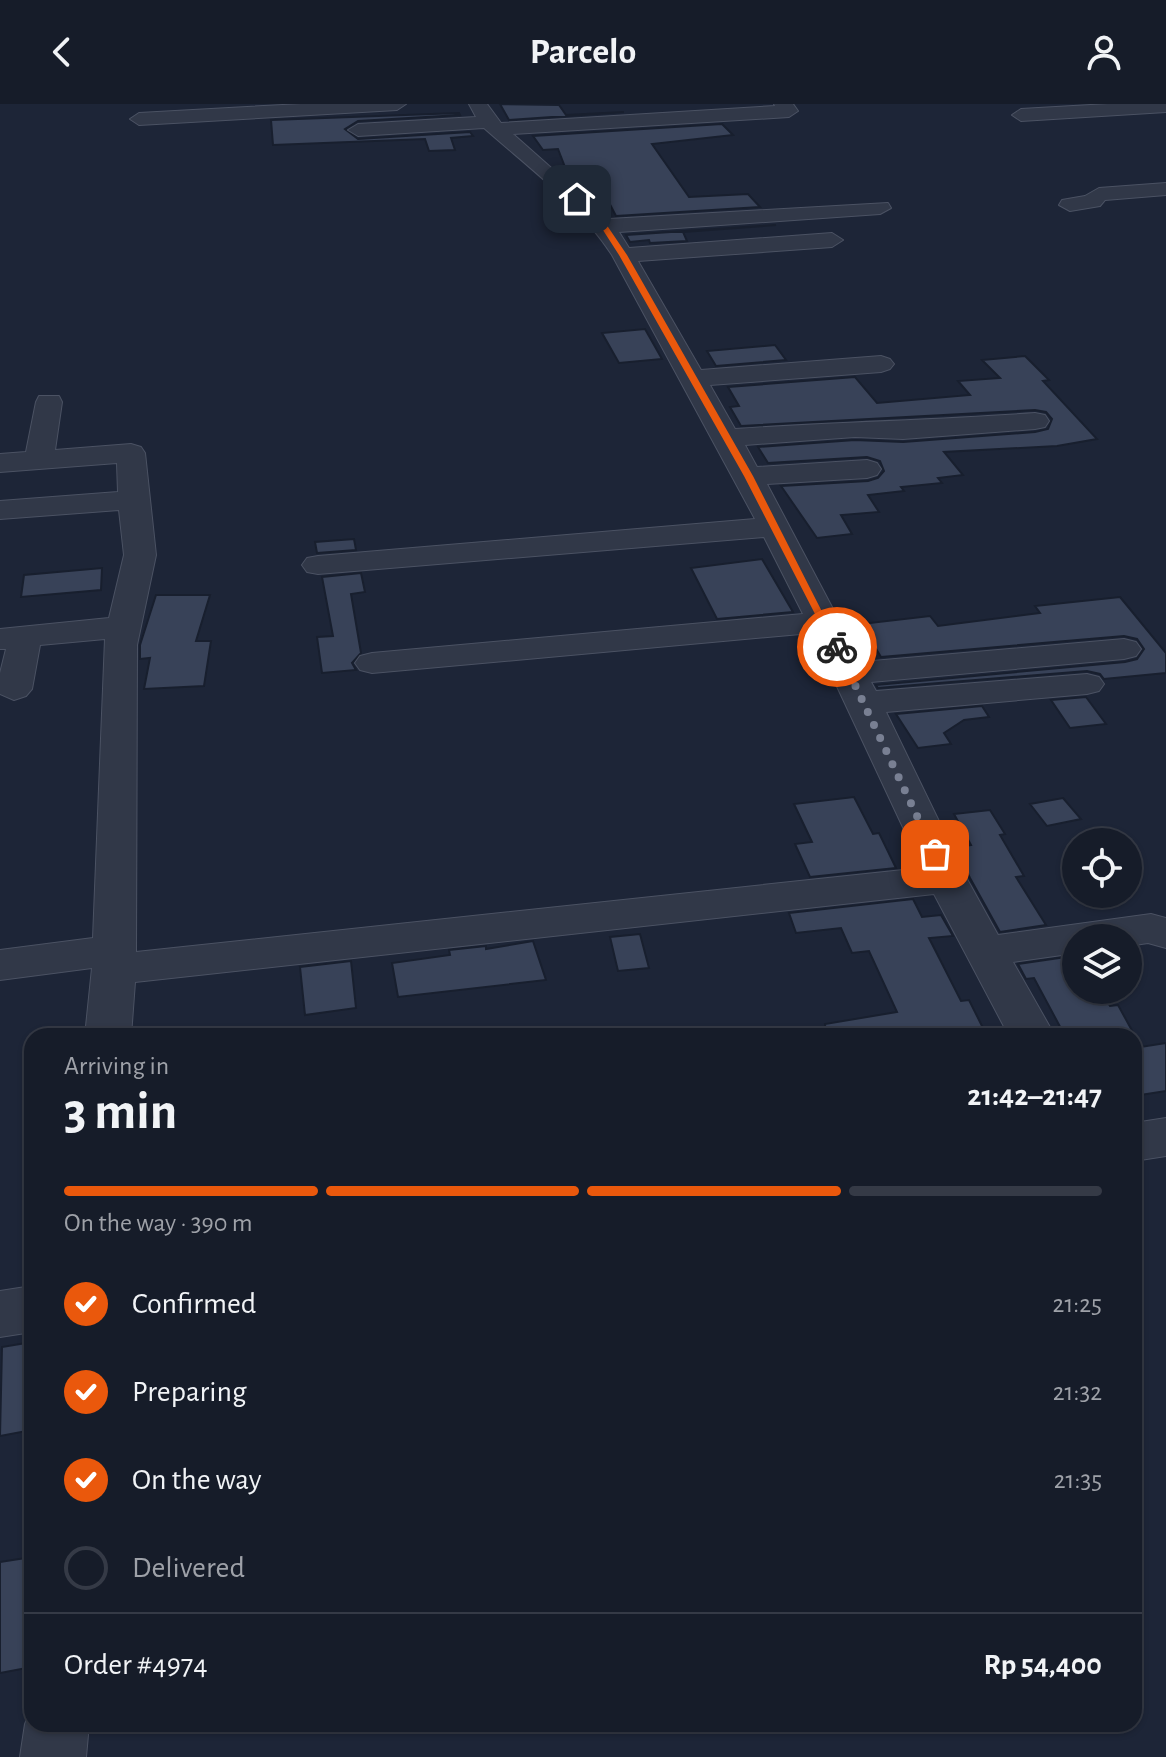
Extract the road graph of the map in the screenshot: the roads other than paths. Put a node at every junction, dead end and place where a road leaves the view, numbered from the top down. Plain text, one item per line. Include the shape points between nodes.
1 (397, 104) edge
2 (783, 104) edge
3 (1166, 106) edge
4 (1021, 115) dead end
5 (488, 118) edge
6 (139, 119) dead end
7 (1166, 123) edge
8 (333, 131) dead end
9 (1042, 131) dead end
10 (1166, 189) edge
11 (1070, 205) dead end
12 (596, 208) junction
13 (880, 208) dead end
14 (832, 240) dead end
15 (623, 255) junction
16 (881, 364) dead end
17 (691, 379) junction
18 (49, 402) dead end
19 (1035, 421) dead end
20 (726, 438) junction
21 (39, 460) junction
22 (0, 463) edge
23 (867, 469) dead end
24 (748, 476) junction
25 (133, 500) junction
26 (0, 510) edge
27 (774, 527) junction
28 (318, 565) dead end
29 (823, 622) junction
30 (124, 627) junction
31 (13, 638) edge
32 (1124, 649) dead end
33 (372, 663) dead end
34 (1087, 684) dead end
35 (857, 688) junction
36 (14, 689) dead end
37 (947, 879) junction
38 (1142, 929) edge
39 (1166, 934) edge
40 (1062, 941) edge
41 (988, 951) junction
42 (115, 960) junction
43 (0, 965) edge
44 (109, 1028) edge
45 (1028, 1028) edge
46 (1166, 1137) edge
47 (1142, 1141) edge
48 (24, 1310) edge
49 (0, 1314) edge
50 (56, 1732) edge
51 (53, 1757) edge

1 - 6 street
2 - 5 street via 789,111
3 - 4 street
5 - 8 street
5 - 12 street via 537,151
7 - 9 street
10 - 11 street via 1099,194 1092,201
12 - 13 street
12 - 15 street
14 - 15 street
15 - 17 street
16 - 17 street
17 - 20 street
18 - 21 street
19 - 20 street
20 - 24 street
21 - 22 street
21 - 25 street via 131,453
23 - 24 street
24 - 27 street
25 - 26 street
25 - 30 street via 140,555
27 - 28 street
27 - 29 street
29 - 33 street
29 - 35 street
30 - 31 street
30 - 42 street via 117,693
31 - 36 street
32 - 35 street
34 - 35 street
35 - 37 street
37 - 41 street
37 - 42 street
38 - 39 street
40 - 41 street
41 - 45 street
42 - 43 street
42 - 44 street
46 - 47 street
48 - 49 street
50 - 51 street

